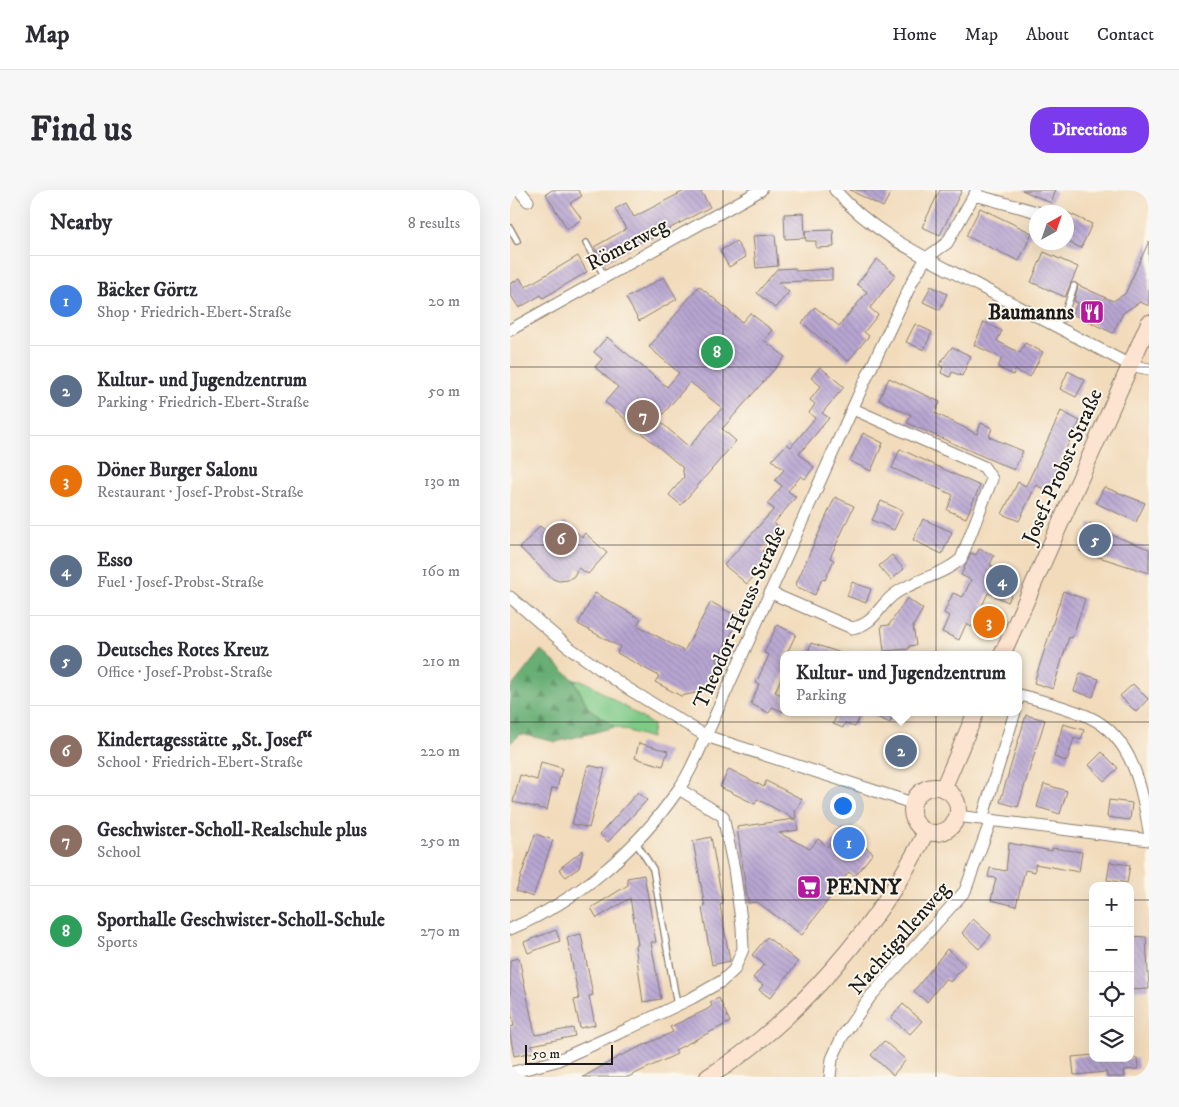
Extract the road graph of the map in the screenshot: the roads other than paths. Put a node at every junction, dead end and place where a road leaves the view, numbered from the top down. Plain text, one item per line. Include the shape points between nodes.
1 (519, 190) edge
2 (761, 190) edge
3 (835, 190) edge
4 (976, 193) edge
5 (528, 201) dead end
6 (1029, 210) edge
7 (510, 228) edge
8 (517, 241) dead end
9 (586, 243) dead end
10 (926, 258) junction
11 (605, 277) junction
12 (1074, 286) dead end
13 (1149, 323) edge
14 (1052, 324) junction
15 (510, 330) edge
16 (1130, 365) junction
17 (1149, 369) edge
18 (853, 409) junction
19 (771, 593) junction
20 (510, 596) edge
21 (1004, 651) edge
22 (1022, 698) edge
23 (974, 716) edge
24 (1014, 716) edge
25 (706, 736) junction
26 (943, 788) junction
27 (679, 789) junction
28 (912, 803) junction
29 (957, 816) junction
30 (987, 820) junction
31 (1149, 830) edge
32 (926, 832) junction
33 (1149, 840) edge
34 (635, 841) junction
35 (510, 929) edge
36 (677, 1006) junction
37 (510, 1073) edge
38 (708, 1077) edge
39 (830, 1077) edge

1 - 5 street
2 - 11 street, Römerweg
3 - 10 street via 854,212
4 - 6 street
4 - 10 street via 947,243
7 - 8 lane
9 - 11 lane
10 - 14 street
10 - 18 street, Theodor-Heuss-Straße
11 - 15 street, Römerweg
12 - 14 lane via 1063,318
13 - 16 main road, Josef-Probst-Straße
14 - 16 street
16 - 17 street
16 - 21 main road, Josef-Probst-Straße
18 - 19 street, Theodor-Heuss-Straße
18 - 19 street via 984,467 992,479 989,492 961,559 953,566 894,594 866,625 852,628
19 - 25 street, Theodor-Heuss-Straße
20 - 25 street via 568,646 627,688
22 - 31 street via 1091,717 1109,731 1135,767
23 - 26 main road
24 - 30 street
25 - 27 street, Theodor-Heuss-Straße
25 - 28 street
26 - 28 main road via 921,791
26 - 29 main road via 954,797
27 - 34 street, Theodor-Heuss-Straße
27 - 36 street via 723,816 740,906 742,949 734,970 722,981
28 - 32 main road via 915,823
29 - 30 street
29 - 32 main road via 954,823 941,833
30 - 33 street
30 - 39 street, Nachtigallenweg via 965,891 870,997 842,1036 832,1059
32 - 38 main road via 882,903 811,992 745,1052
34 - 35 street, Theodor-Heuss-Straße via 578,893
34 - 36 lane via 653,869
36 - 37 street via 556,1061

